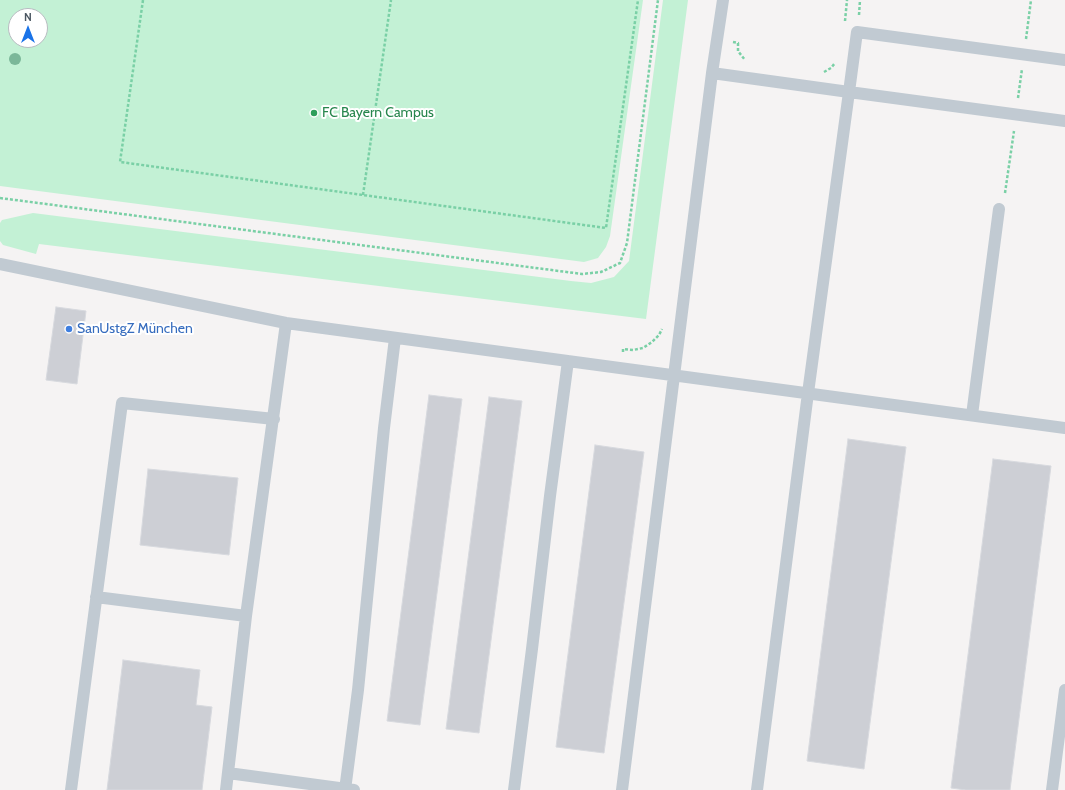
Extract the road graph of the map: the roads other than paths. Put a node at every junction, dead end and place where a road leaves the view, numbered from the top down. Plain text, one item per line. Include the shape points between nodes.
1 (722, 0) edge
2 (1065, 60) edge
3 (712, 73) junction
4 (849, 92) junction
5 (1065, 121) edge
6 (999, 209) dead end
7 (0, 264) edge
8 (286, 323) junction
9 (395, 338) junction
10 (568, 361) junction
11 (674, 375) junction
12 (808, 393) junction
13 (972, 415) junction
14 (274, 419) junction
15 (1065, 428) edge
16 (96, 597) junction
17 (246, 616) junction
18 (1065, 690) edge
19 (228, 774) junction
20 (71, 790) edge
21 (226, 790) edge
22 (348, 790) edge
23 (514, 790) edge
24 (622, 790) edge
25 (757, 790) edge
26 (1052, 790) edge

1 - 3 lane
2 - 4 lane via 857,32
3 - 4 lane
3 - 11 lane
4 - 5 lane
4 - 12 lane
6 - 13 lane
7 - 8 lane
8 - 9 lane
8 - 14 lane
9 - 10 lane
9 - 22 lane
10 - 11 lane
10 - 23 lane
11 - 12 lane
11 - 24 lane
12 - 13 lane
12 - 25 lane
13 - 15 lane
14 - 16 lane via 122,403
14 - 17 lane
16 - 17 lane
16 - 20 lane
17 - 19 lane
18 - 26 lane
19 - 21 lane
19 - 22 lane

